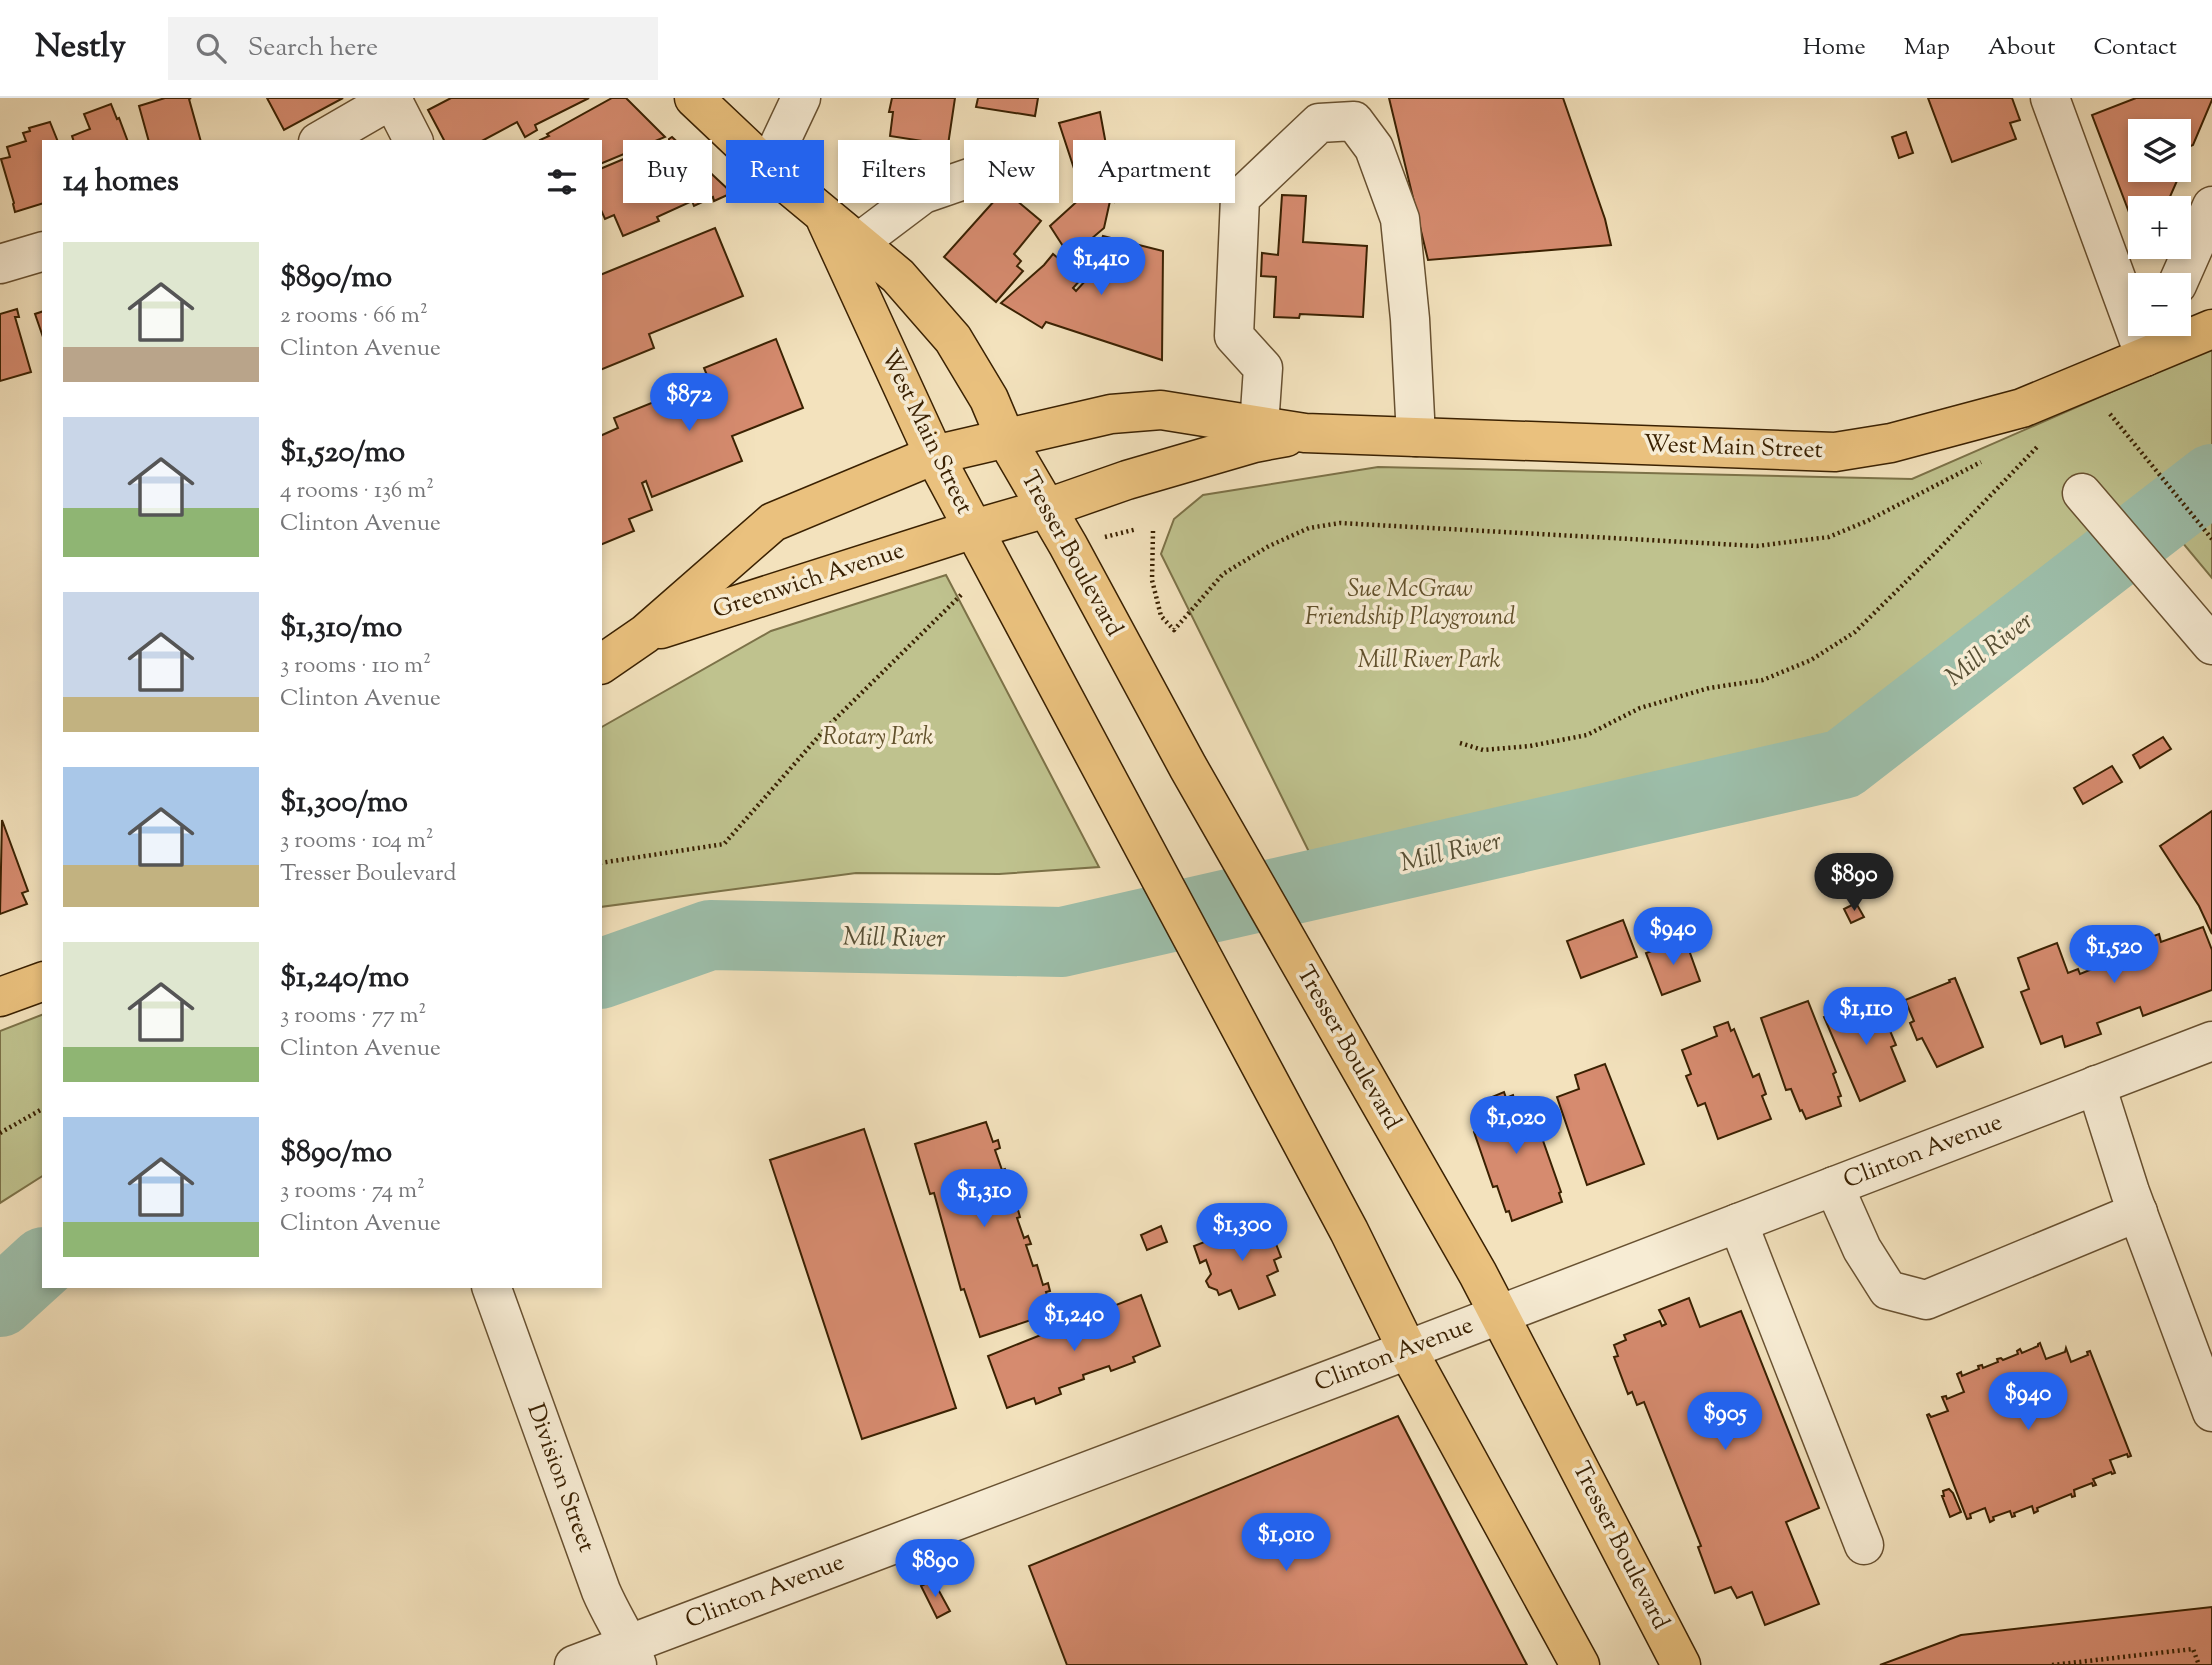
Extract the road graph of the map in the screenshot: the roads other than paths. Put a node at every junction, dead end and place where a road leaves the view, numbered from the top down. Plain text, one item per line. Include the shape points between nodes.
1 (694, 98) edge
2 (802, 98) edge
3 (2050, 98) edge
4 (393, 99) edge
5 (321, 140) edge
6 (413, 140) edge
7 (738, 140) edge
8 (782, 140) edge
9 (964, 180) edge
10 (811, 203) edge
11 (2212, 206) edge
12 (822, 212) junction
13 (859, 243) junction
14 (42, 252) edge
15 (0, 264) edge
16 (2182, 273) edge
17 (2212, 329) edge
18 (2153, 340) edge
19 (1259, 426) junction
20 (1305, 433) junction
21 (1005, 437) junction
22 (1416, 437) junction
23 (934, 455) junction
24 (2082, 493) dead end
25 (1047, 508) junction
26 (974, 528) junction
27 (645, 634) junction
28 (2212, 645) edge
29 (602, 664) edge
30 (42, 982) edge
31 (0, 997) edge
32 (2212, 1041) edge
33 (2096, 1085) junction
34 (1834, 1186) junction
35 (2137, 1212) junction
36 (1738, 1223) junction
37 (492, 1288) edge
38 (1498, 1314) junction
39 (1407, 1349) junction
40 (2212, 1412) edge
41 (1864, 1545) dead end
42 (634, 1654) edge
43 (574, 1665) edge
44 (1580, 1665) edge
45 (1681, 1665) edge

1 - 7 main road, West Main Street
2 - 8 street
3 - 18 street
4 - 5 street
4 - 6 street
9 - 13 street via 923,194
10 - 12 main road, West Main Street
11 - 16 street
12 - 13 main road, West Main Street
12 - 23 main road, West Main Street
13 - 21 main road, West Main Street via 898,276 953,339 989,399
14 - 15 street
17 - 18 main road, West Main Street
18 - 22 main road, West Main Street via 2087,382 2022,408 1891,443 1836,452
19 - 20 main road, West Main Street
19 - 21 main road, West Main Street via 1161,410 1111,414
19 - 22 street via 1263,368 1234,336 1240,198 1319,123 1354,121 1374,148 1400,219
20 - 22 main road, West Main Street
20 - 25 main road, West Main Street via 1254,443
21 - 23 main road, Greenwich Avenue
21 - 25 main road, Tresser Boulevard
23 - 26 main road, West Main Street
23 - 27 main road, Greenwich Avenue via 773,522
24 - 28 street
25 - 26 main road, West Main Street
25 - 38 main road, Tresser Boulevard
26 - 27 main road, Greenwich Avenue
26 - 39 main road via 1349,1231
27 - 29 main road, Greenwich Avenue
30 - 31 main road
32 - 33 street, Clinton Avenue
33 - 34 street, Clinton Avenue
33 - 35 street
34 - 35 street via 1862,1249 1888,1290 1926,1300
34 - 36 street, Clinton Avenue
35 - 40 street
36 - 38 street, Clinton Avenue
36 - 41 street
37 - 42 street, Division Street via 601,1591
38 - 39 street, Clinton Avenue
38 - 45 main road, Tresser Boulevard
39 - 42 street, Clinton Avenue
39 - 44 main road
42 - 43 street, Clinton Avenue

